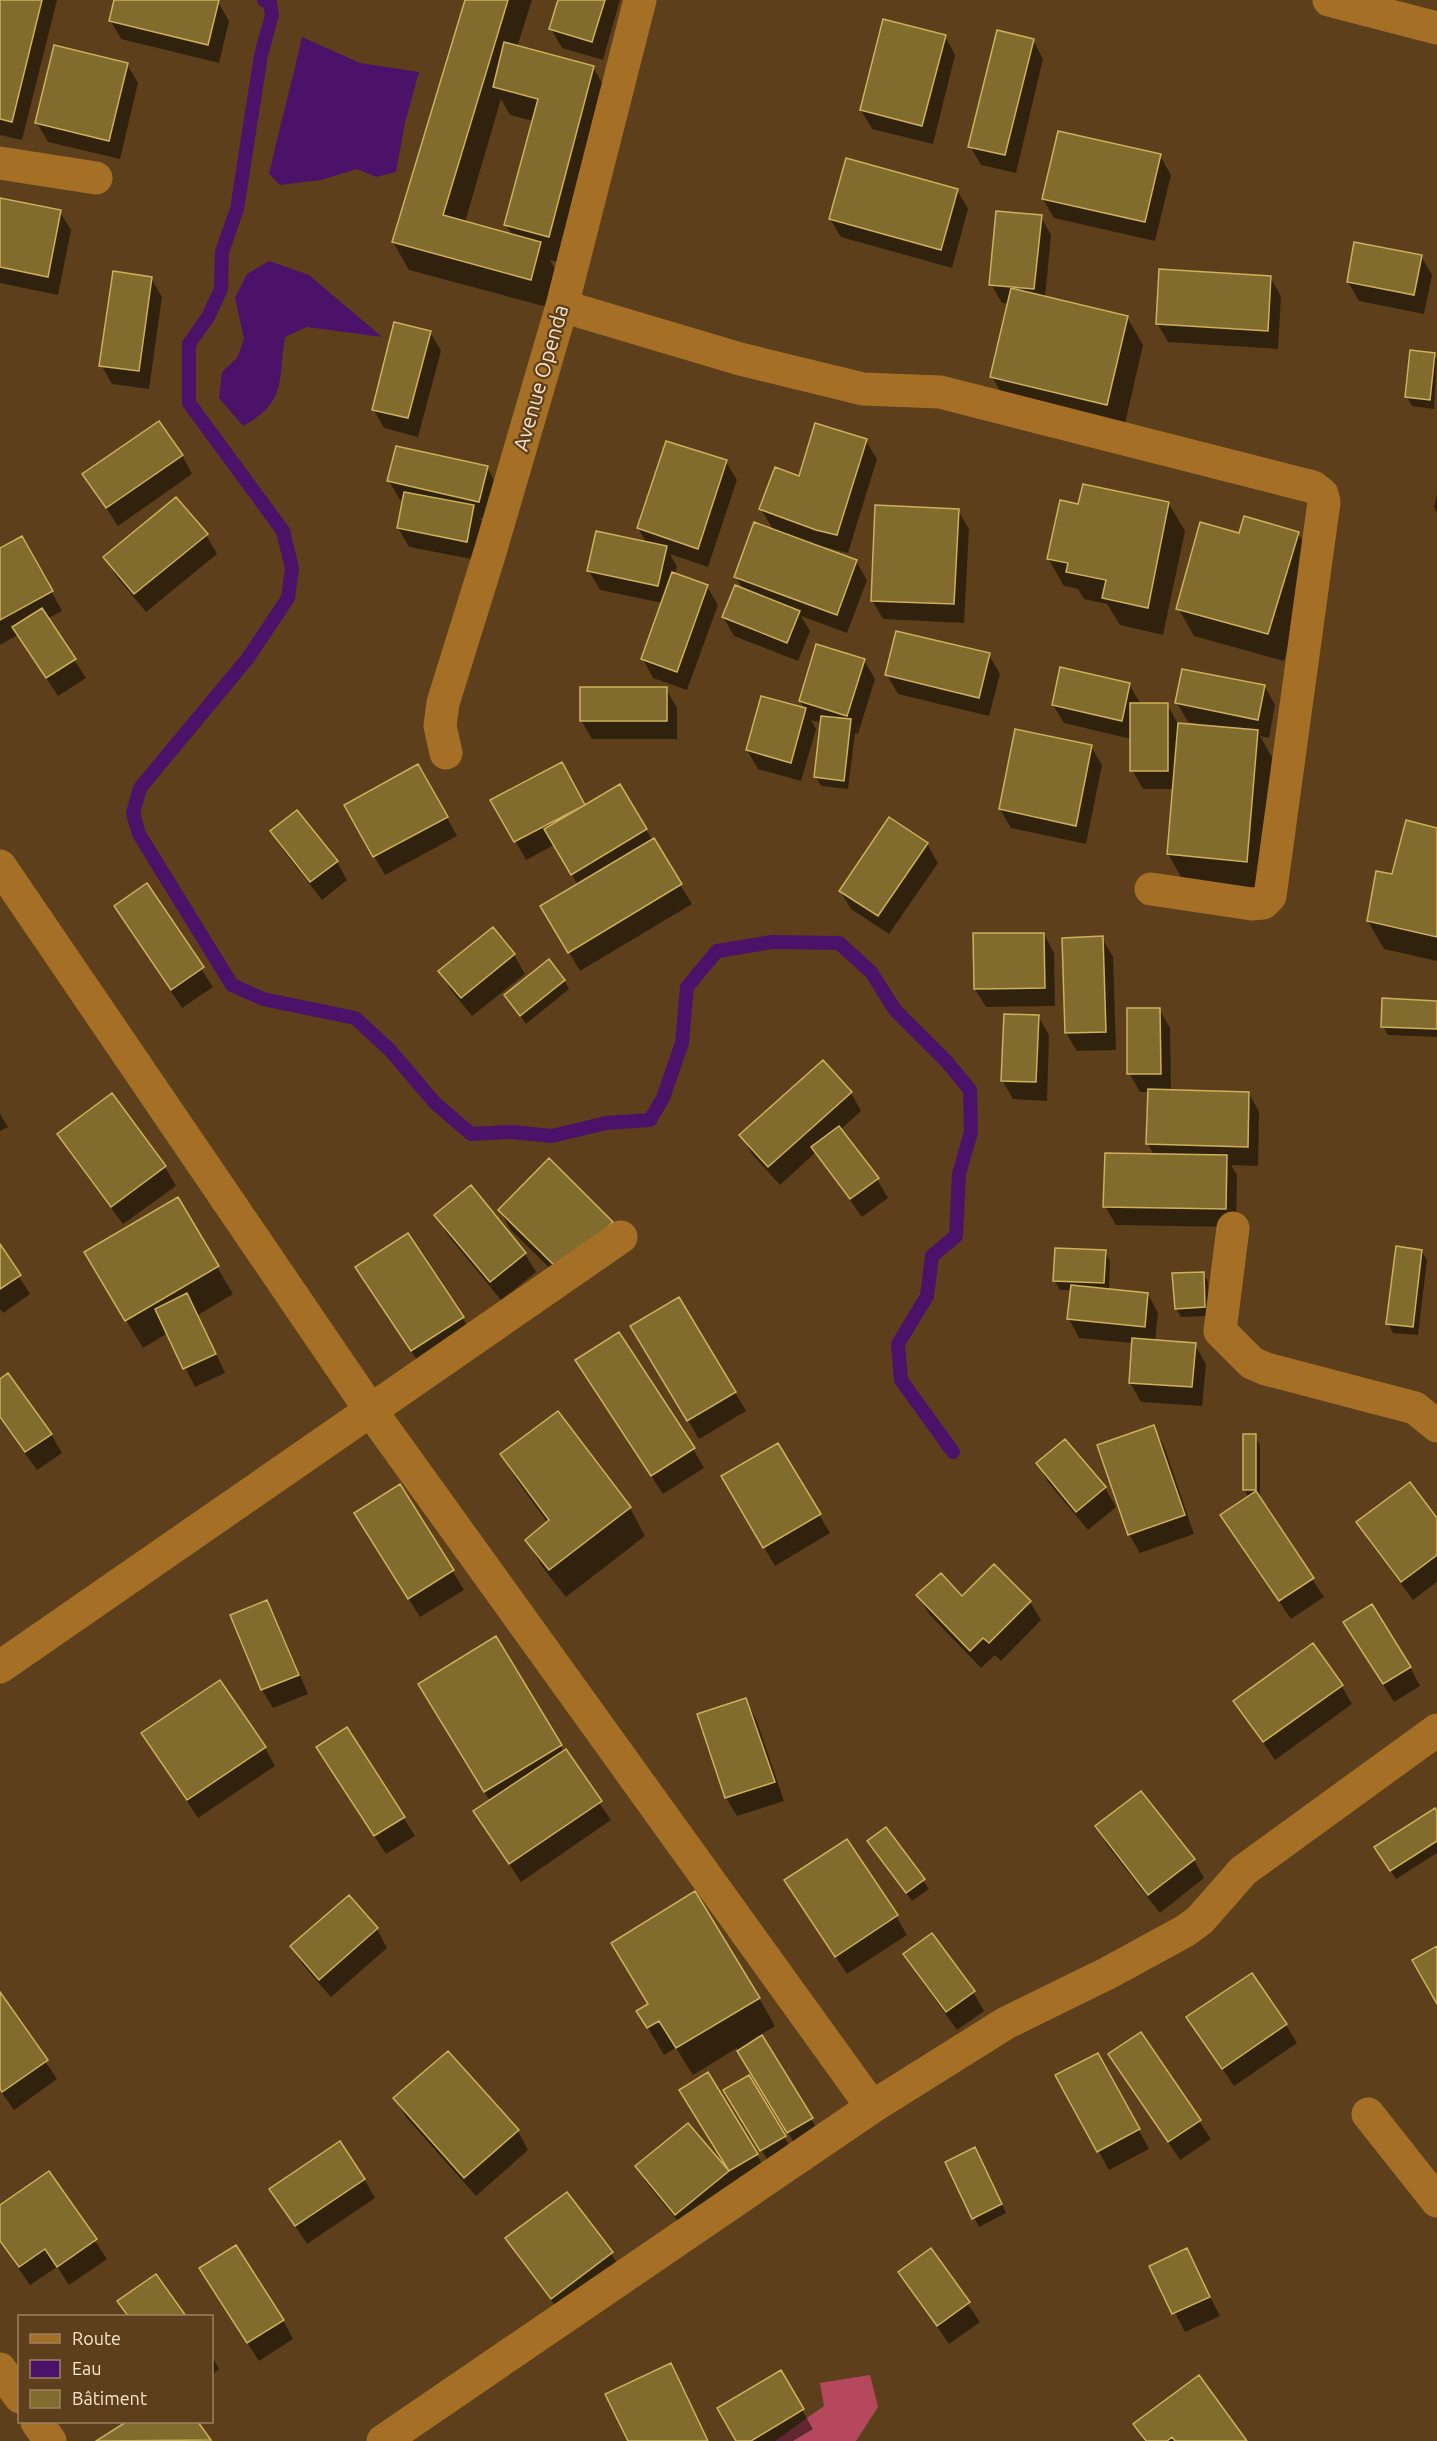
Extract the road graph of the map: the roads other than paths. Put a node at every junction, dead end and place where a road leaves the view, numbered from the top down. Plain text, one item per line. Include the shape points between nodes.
1 (640, 0) edge
2 (1329, 0) edge
3 (1437, 28) edge
4 (0, 163) edge
5 (96, 178) dead end
6 (562, 306) junction
7 (446, 753) dead end
8 (0, 866) edge
9 (1151, 889) dead end
10 (1233, 1228) dead end
11 (621, 1237) dead end
12 (371, 1411) junction
13 (1437, 1426) edge
14 (0, 1668) edge
15 (1437, 1730) edge
16 (872, 2107) junction
17 (1368, 2114) dead end
18 (1437, 2201) edge
19 (0, 2369) edge
20 (18, 2394) edge
21 (38, 2423) edge
22 (50, 2441) edge
23 (383, 2441) edge

1 - 6 street, Avenue Openda
2 - 3 street
4 - 5 street
6 - 7 street, Avenue Openda via 443,703 440,726
6 - 9 street via 740,359 863,389 940,392 1313,487 1322,494 1324,502 1270,896 1263,903 1252,904
8 - 12 street
10 - 13 street via 1220,1331 1252,1363 1415,1408
11 - 12 street
12 - 14 street
12 - 16 street
15 - 16 street via 1243,1871 1200,1920 1185,1931 1006,2023
16 - 23 street
17 - 18 street
19 - 20 street
21 - 22 street

